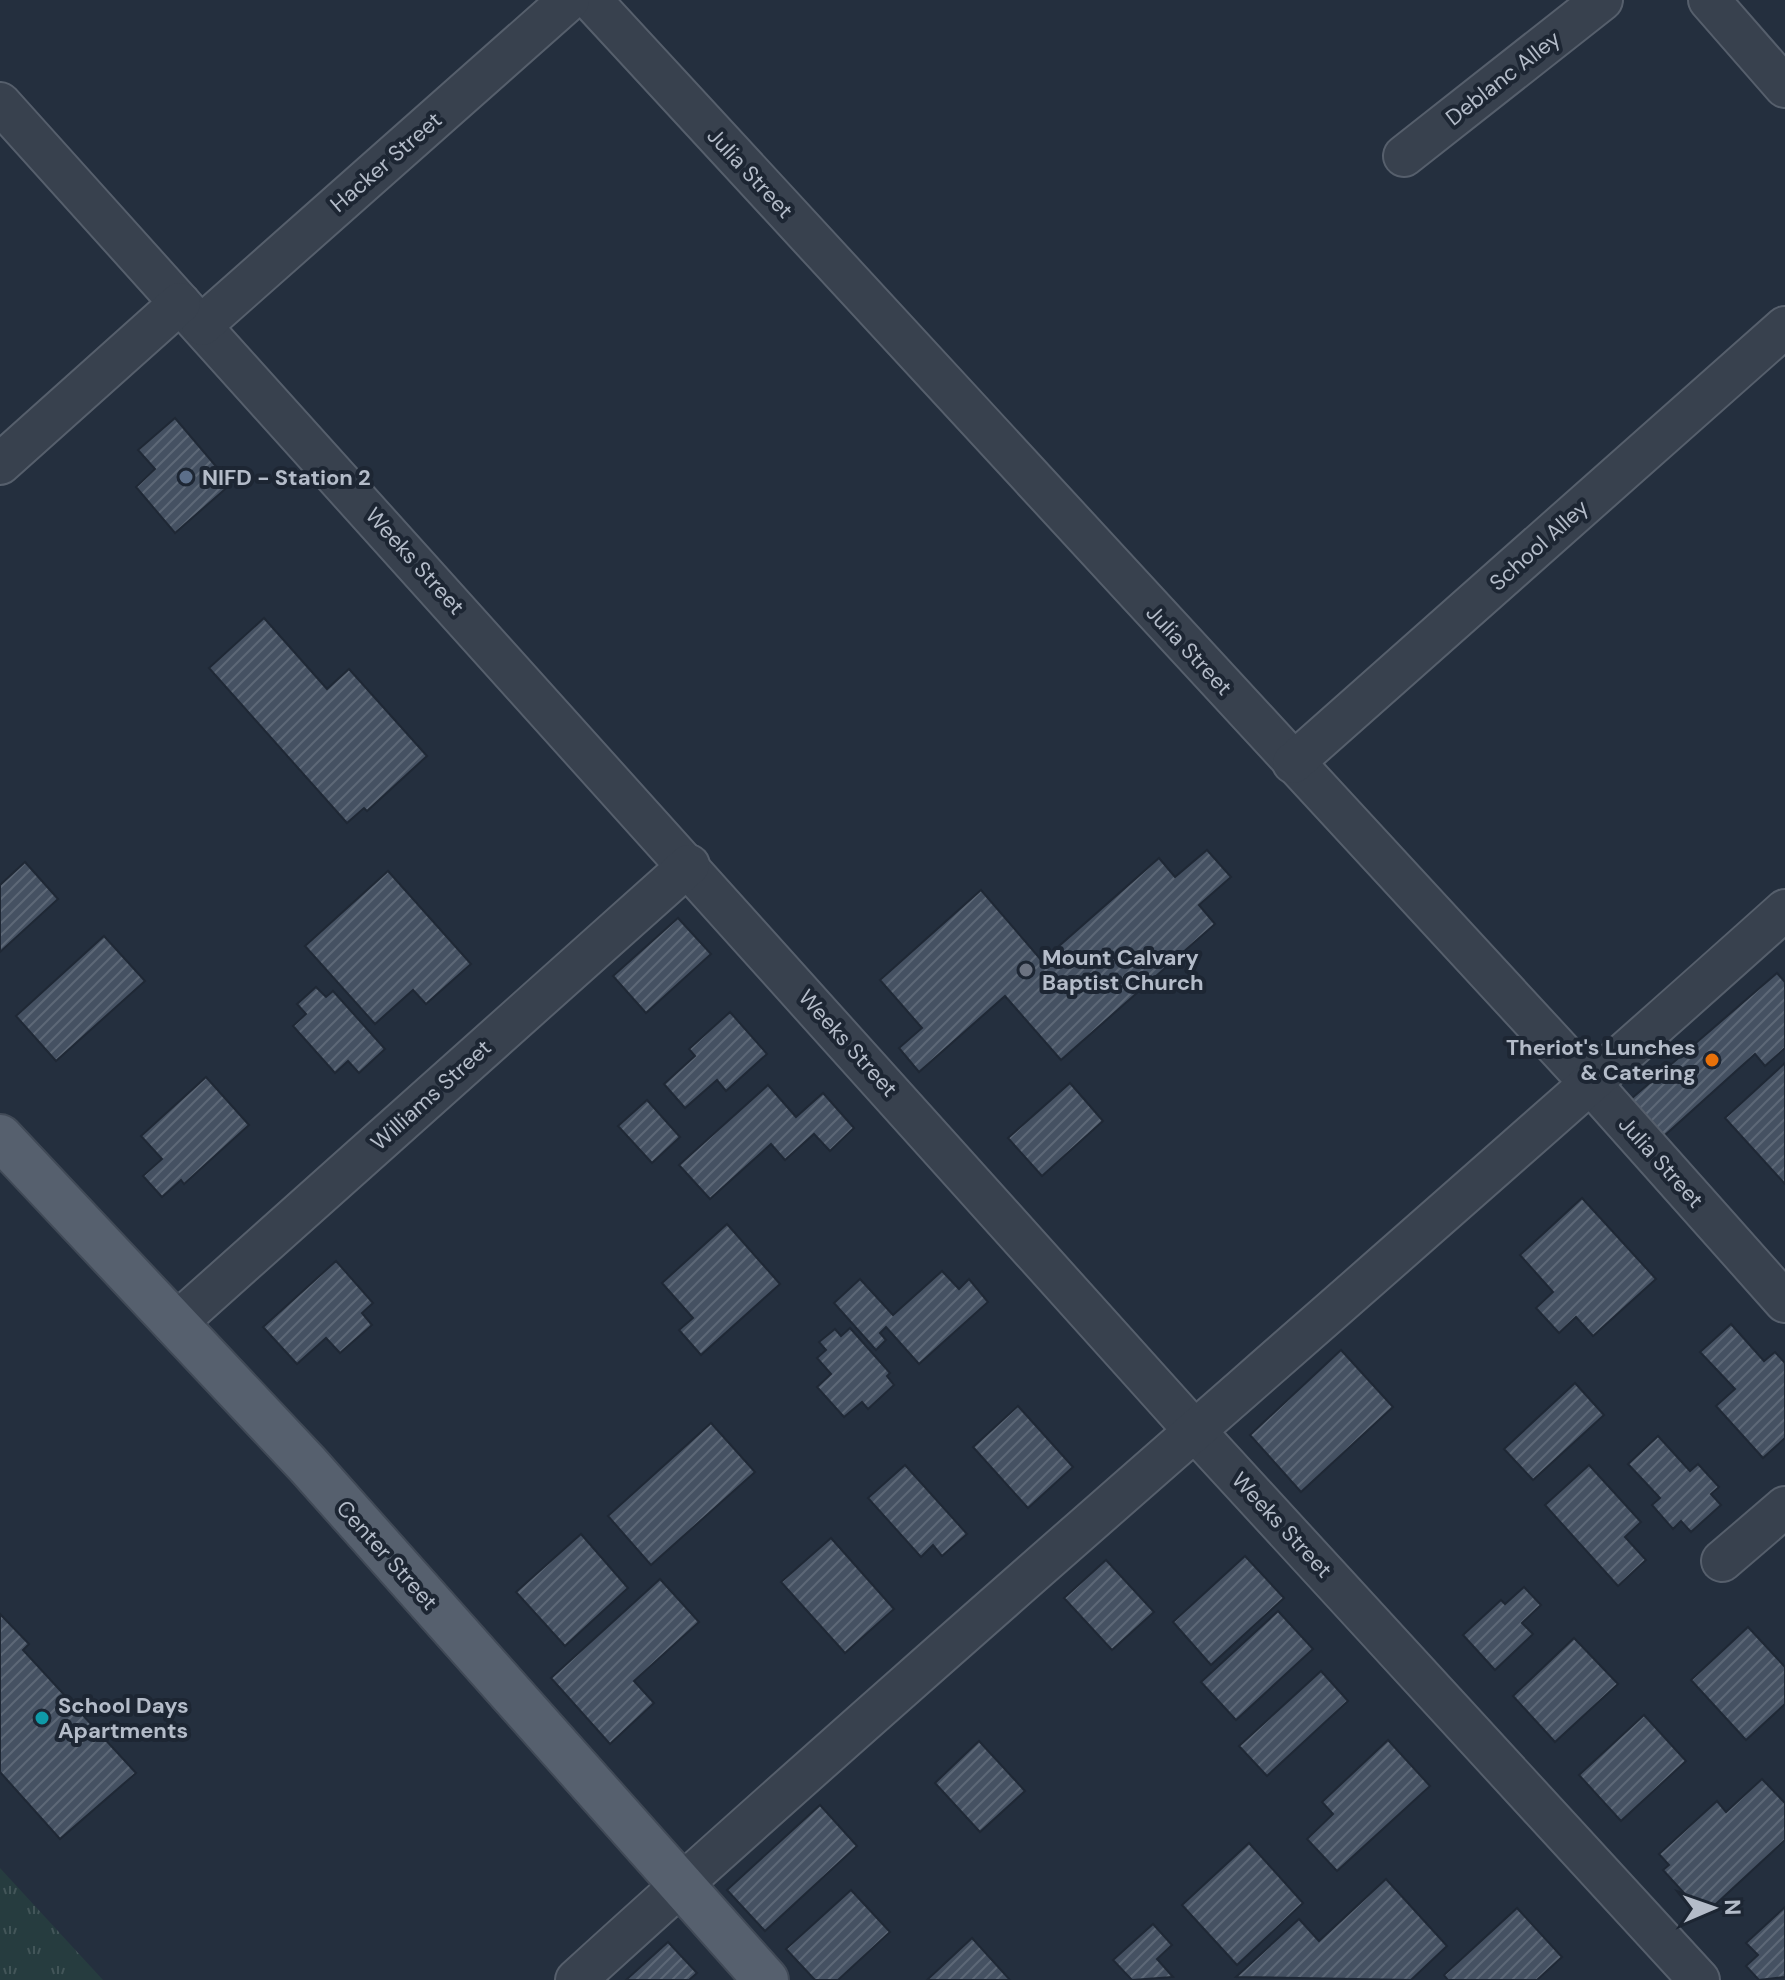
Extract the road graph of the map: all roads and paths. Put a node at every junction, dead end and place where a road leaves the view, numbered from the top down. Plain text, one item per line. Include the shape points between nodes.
1 (569, 0) edge
2 (591, 0) edge
3 (1602, 0) edge
4 (1709, 0) edge
5 (1780, 72) edge
6 (0, 103) edge
7 (1404, 156) dead end
8 (191, 314) junction
9 (1785, 327) edge
10 (0, 464) edge
11 (1293, 763) junction
12 (689, 865) junction
13 (1785, 910) edge
14 (1591, 1084) junction
15 (0, 1137) edge
16 (1785, 1302) edge
17 (174, 1325) junction
18 (1193, 1429) junction
19 (1785, 1507) edge
20 (1722, 1561) dead end
21 (680, 1885) junction
22 (576, 1980) edge
23 (766, 1980) edge
24 (1699, 1980) edge

1 - 8 street, Hacker Street
2 - 11 street, Julia Street
3 - 7 street, Deblanc Alley
4 - 5 street
6 - 8 street, Weeks Street
8 - 10 street, Hacker Street
8 - 12 street, Weeks Street
9 - 11 street, School Alley
11 - 14 street, Julia Street
12 - 17 street, Williams Street
12 - 18 street, Weeks Street
13 - 14 street
14 - 16 street, Julia Street
14 - 18 street
15 - 17 main road, Center Street
17 - 21 main road, Center Street via 308,1465
18 - 21 street
18 - 24 street, Weeks Street
19 - 20 street
21 - 22 street
21 - 23 main road, Center Street

